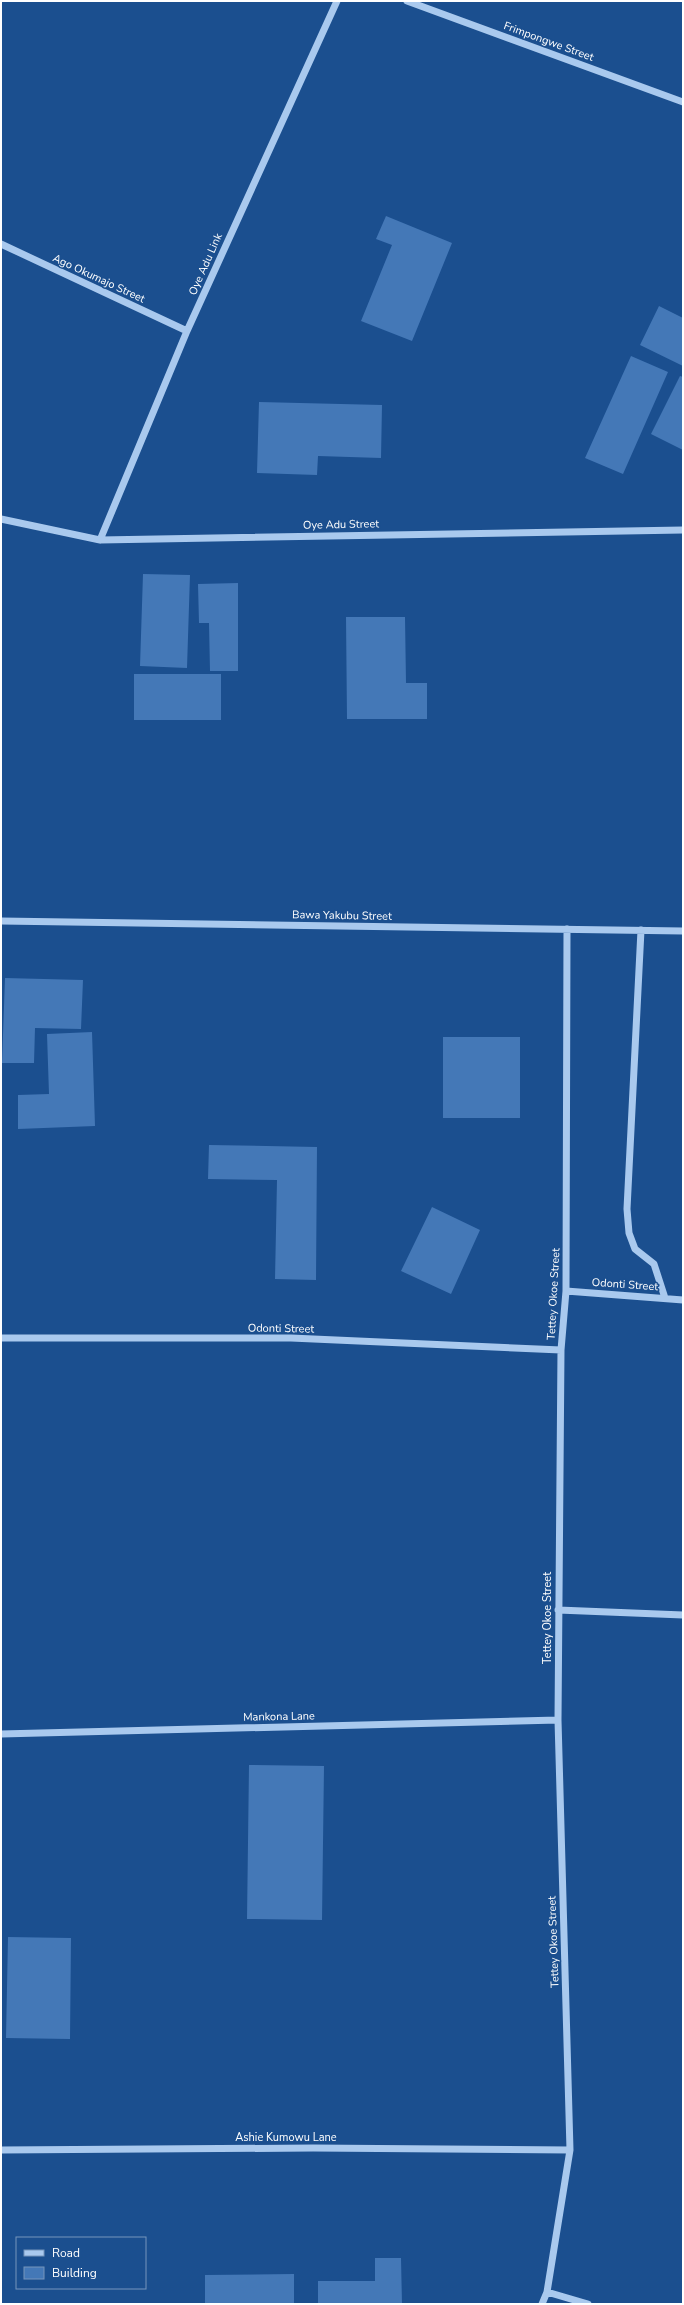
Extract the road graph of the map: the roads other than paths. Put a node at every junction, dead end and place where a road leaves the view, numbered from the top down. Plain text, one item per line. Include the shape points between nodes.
1 (337, 1) edge
2 (408, 1) edge
3 (683, 102) edge
4 (1, 244) edge
5 (187, 331) junction
6 (1, 519) edge
7 (683, 530) edge
8 (100, 540) junction
9 (1, 921) edge
10 (567, 929) junction
11 (642, 930) junction
12 (683, 931) edge
13 (566, 1291) junction
14 (665, 1298) junction
15 (683, 1300) edge
16 (1, 1338) edge
17 (561, 1350) junction
18 (558, 1610) junction
19 (683, 1615) edge
20 (558, 1720) junction
21 (1, 1734) edge
22 (1, 2150) edge
23 (570, 2150) junction
24 (547, 2292) junction
25 (542, 2304) edge
26 (588, 2304) edge

1 - 5 street, Oye Adu Link
2 - 3 street, Frimpongwe Street
4 - 5 street, Ago Okumajo Street
5 - 8 street, Oye Adu Link
6 - 8 street, Oye Adu Street
7 - 8 street, Oye Adu Street
9 - 10 street, Bawa Yakubu Street
10 - 11 street, Bawa Yakubu Street
10 - 13 street, Tettey Okoe Street
11 - 12 street, Bawa Yakubu Street
11 - 14 street via 628,1209 629,1233 635,1249 654,1264
13 - 14 street, Odonti Street
13 - 17 street, Tettey Okoe Street
14 - 15 street, Odonti Street
16 - 17 street, Odonti Street via 291,1338
17 - 18 street, Tettey Okoe Street
18 - 19 street
18 - 20 street, Tettey Okoe Street
20 - 21 street, Mankona Lane
20 - 23 street, Tettey Okoe Street
22 - 23 street, Ashie Kumowu Lane
23 - 24 street, Tettey Okoe Street
24 - 25 street, Tettey Okoe Street
24 - 26 street

